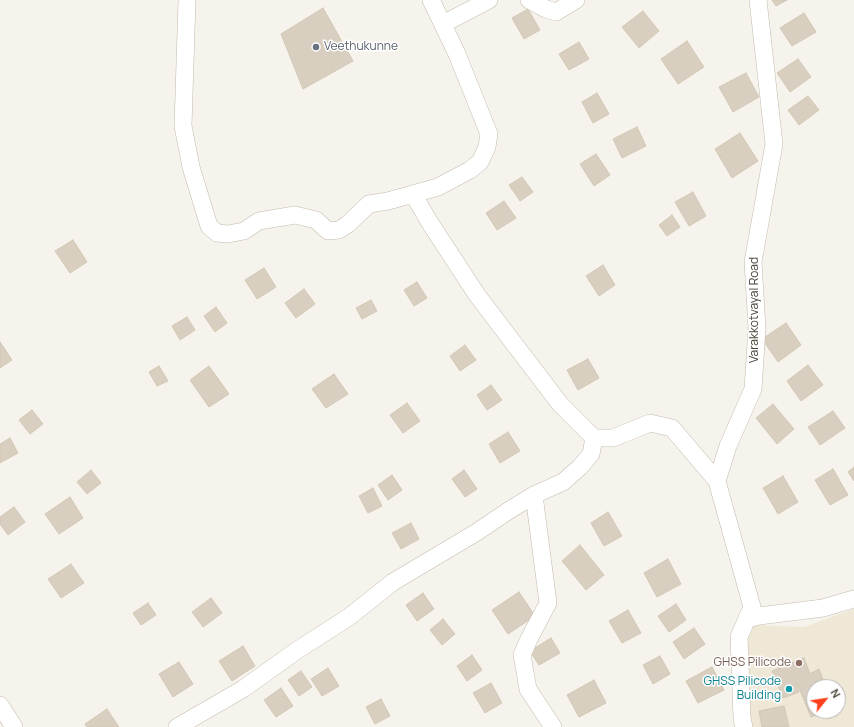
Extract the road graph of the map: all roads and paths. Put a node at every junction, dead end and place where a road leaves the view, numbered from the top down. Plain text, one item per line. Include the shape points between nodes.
1 (187, 0) edge
2 (431, 0) edge
3 (489, 0) edge
4 (529, 0) edge
5 (576, 0) edge
6 (758, 0) edge
7 (443, 24) junction
8 (413, 194) junction
9 (594, 438) junction
10 (717, 481) junction
11 (534, 495) junction
12 (854, 599) edge
13 (747, 619) junction
14 (0, 705) edge
15 (14, 727) edge
16 (178, 727) edge
17 (553, 727) edge
18 (744, 727) edge

1 - 8 street via 183,126 191,167 209,226 217,233 244,231 259,221 295,215 316,220 328,231 339,230 369,204
2 - 7 street
3 - 7 street
4 - 5 street via 556,12
6 - 10 street, Varakkotvayal Road via 774,144 753,262 757,328 753,389 728,446
7 - 8 street via 489,134 487,147 480,162 470,170 438,188
8 - 9 street via 477,295 560,404
9 - 10 street via 613,438 650,423 672,428
9 - 11 street via 591,454 580,467 564,482
10 - 13 street via 752,607
11 - 16 street via 478,532 393,582 349,617 296,651 243,690
11 - 17 street via 548,603 522,655 528,689
12 - 13 street via 823,608
13 - 18 street via 739,637
14 - 15 street

